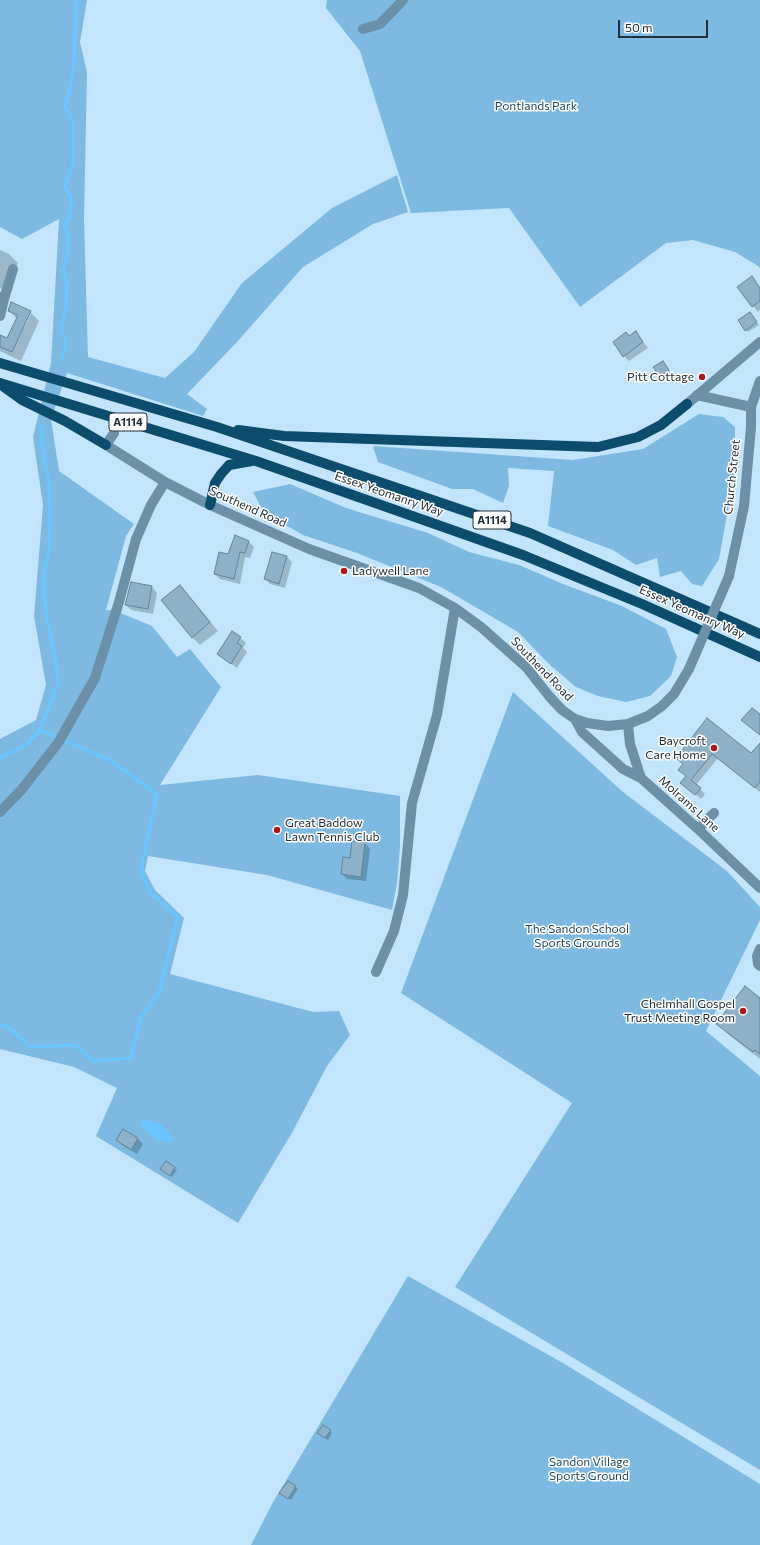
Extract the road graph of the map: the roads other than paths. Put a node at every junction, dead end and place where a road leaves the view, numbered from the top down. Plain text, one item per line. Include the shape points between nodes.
1 (403, 0) edge
2 (363, 29) dead end
3 (13, 269) dead end
4 (2, 298) edge
5 (0, 316) edge
6 (760, 342) edge
7 (0, 363) edge
8 (760, 381) edge
9 (0, 384) edge
10 (697, 395) junction
11 (687, 404) joint
12 (751, 407) junction
13 (216, 427) junction
14 (114, 433) dead end
15 (106, 445) junction
16 (256, 461) junction
17 (165, 482) junction
18 (210, 505) junction
19 (729, 576) joint
20 (455, 608) junction
21 (760, 634) edge
22 (760, 657) edge
23 (575, 719) junction
24 (628, 724) junction
25 (641, 778) junction
26 (0, 812) edge
27 (714, 813) dead end
28 (698, 829) junction
29 (760, 888) edge
30 (760, 949) edge
31 (760, 966) edge
32 (376, 972) dead end

1 - 2 street via 380,24
3 - 4 street
4 - 5 street
6 - 10 street
7 - 13 main road, A1114
8 - 12 street, Church Street
9 - 15 main road via 22,400
9 - 16 main road, Essex Yeomanry Way / A1114
10 - 11 street
10 - 12 street
11 - 13 main road via 662,425 638,437 598,447 284,436
12 - 19 street, Church Street via 744,506
13 - 21 main road, Essex Yeomanry Way / A1114 via 530,533
14 - 15 street
15 - 17 street, Southend Road
16 - 18 main road via 229,465 215,483
16 - 22 main road, Essex Yeomanry Way / A1114 via 523,555 642,604
17 - 18 street, Southend Road
17 - 26 street via 136,538 95,678 55,746 22,790
18 - 20 street, Southend Road via 309,549 419,588
19 - 24 street, Southend Road, bridge via 689,669 674,694 648,716
20 - 23 street, Southend Road via 520,662 562,710
20 - 32 street via 437,715 412,803 403,895 394,931
23 - 24 street, Southend Road via 608,726
23 - 25 street via 582,732 623,769
24 - 25 street, Molrams Lane via 630,744
25 - 28 street, Molrams Lane
27 - 28 street
28 - 29 street, Molrams Lane
30 - 31 street via 757,956

